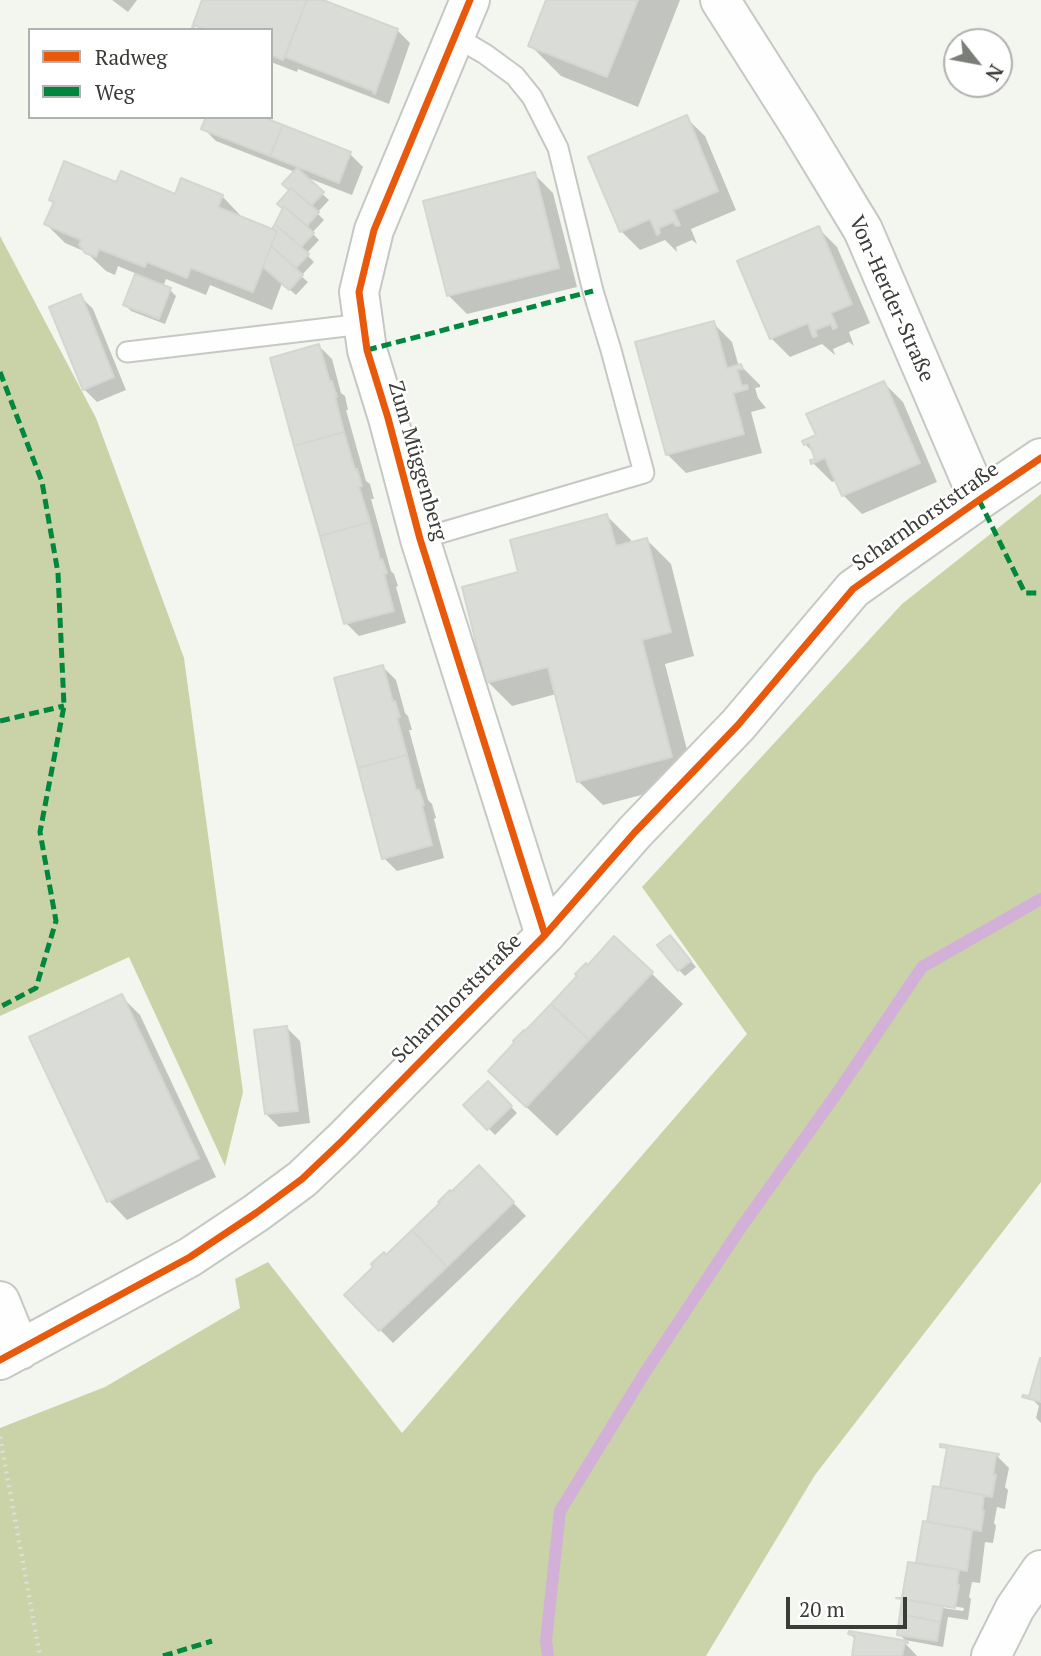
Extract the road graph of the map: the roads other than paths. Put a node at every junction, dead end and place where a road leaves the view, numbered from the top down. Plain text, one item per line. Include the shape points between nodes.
1 (470, 0) edge
2 (720, 0) edge
3 (454, 36) junction
4 (363, 324) junction
5 (127, 352) dead end
6 (1041, 458) edge
7 (979, 500) junction
8 (420, 539) junction
9 (545, 935) junction
10 (0, 1301) edge
11 (10, 1355) edge
12 (1041, 1570) edge
13 (991, 1656) edge

1 - 3 street, Zum Müggenberg
2 - 7 street, Von-Herder-Straße via 863,230
3 - 4 street, Zum Müggenberg via 374,230 359,292
3 - 8 lane, Zum Müggenberg via 515,76 532,97 558,148 644,473
4 - 5 lane
4 - 8 street, Zum Müggenberg
6 - 7 street, Scharnhorststraße
7 - 9 street, Scharnhorststraße via 853,589 738,725
8 - 9 street, Zum Müggenberg
9 - 11 street, Scharnhorststraße via 302,1179 190,1256
10 - 11 street
12 - 13 street

